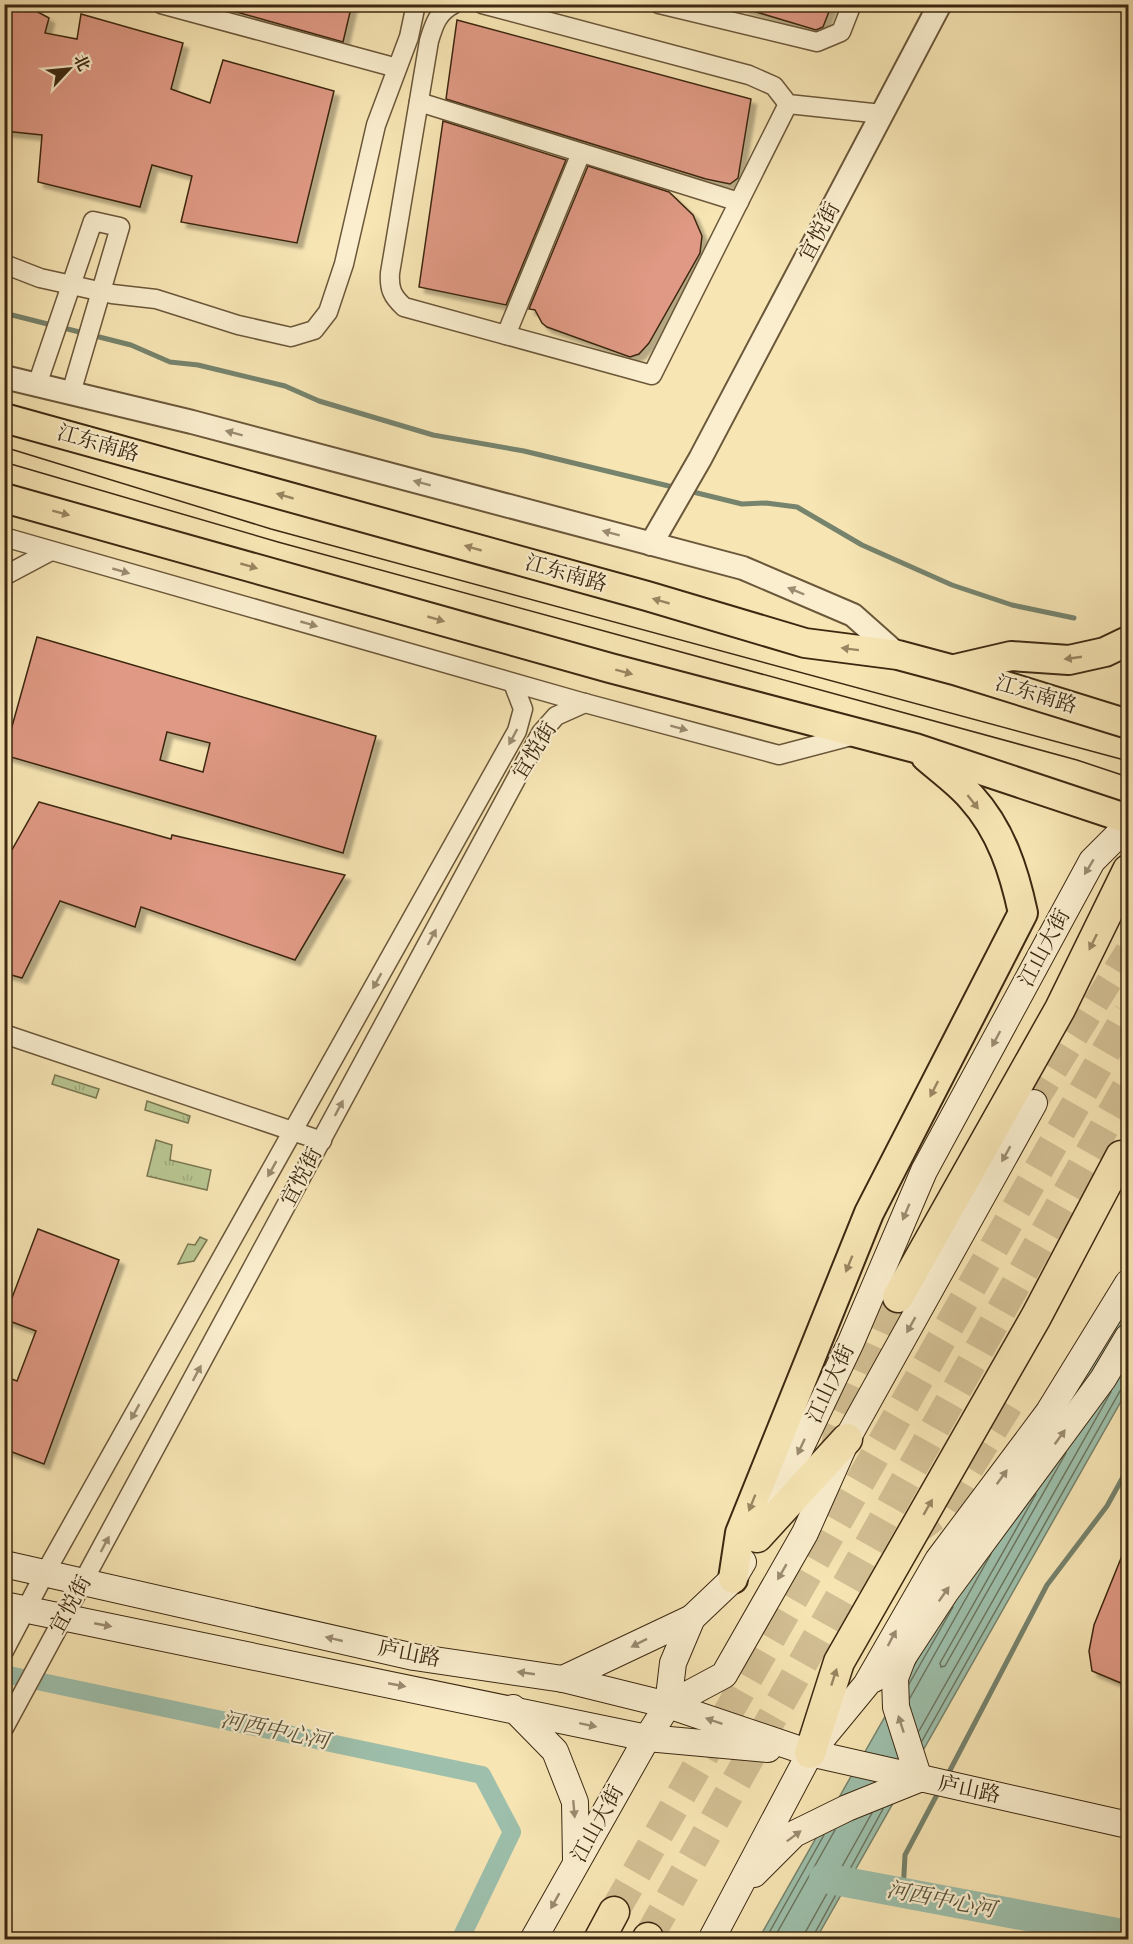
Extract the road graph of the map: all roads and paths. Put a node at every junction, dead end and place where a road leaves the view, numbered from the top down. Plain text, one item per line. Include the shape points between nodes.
1 (161, 4) edge
2 (454, 4) edge
3 (482, 4) edge
4 (659, 4) edge
5 (852, 4) edge
6 (940, 4) edge
7 (414, 5) edge
8 (398, 68) junction
9 (419, 102) junction
10 (788, 104) junction
11 (882, 114) junction
12 (580, 153) junction
13 (739, 202) junction
14 (4, 264) edge
15 (71, 285) junction
16 (102, 291) junction
17 (506, 335) junction
18 (4, 377) edge
19 (37, 385) junction
20 (71, 393) junction
21 (4, 418) edge
22 (4, 498) edge
23 (656, 535) junction
24 (4, 537) edge
25 (51, 551) junction
26 (4, 576) edge
27 (1128, 641) edge
28 (898, 655) junction
29 (954, 670) junction
30 (513, 683) junction
31 (585, 703) junction
32 (1128, 724) edge
33 (856, 734) junction
34 (915, 748) junction
35 (1128, 819) edge
36 (1128, 825) edge
37 (1128, 870) edge
38 (4, 1034) edge
39 (1034, 1103) tunnel mouth
40 (293, 1132) junction
41 (322, 1141) junction
42 (1121, 1156) dead end
43 (1128, 1185) edge
44 (1128, 1283) edge
45 (898, 1297) tunnel mouth
46 (1128, 1337) edge
47 (1009, 1403) tunnel mouth
48 (847, 1439) junction
49 (757, 1537) junction
50 (4, 1564) edge
51 (45, 1573) junction
52 (733, 1579) junction
53 (84, 1582) junction
54 (15, 1607) edge
55 (64, 1617) junction
56 (692, 1618) junction
57 (4, 1651) edge
58 (903, 1657) junction
59 (563, 1679) junction
60 (866, 1685) junction
61 (668, 1705) junction
62 (513, 1708) junction
63 (4, 1728) edge
64 (647, 1738) junction
65 (810, 1753) junction
66 (919, 1779) junction
67 (1128, 1825) edge
68 (576, 1863) junction
69 (737, 1891) junction
70 (614, 1912) tunnel mouth
71 (533, 1940) edge
72 (599, 1940) edge
73 (711, 1940) edge

1 - 8 street
2 - 9 street via 435,22
3 - 10 street via 749,75 774,86
4 - 5 street via 817,42 841,32
6 - 11 street, 宜悦街
7 - 8 street via 409,37
8 - 16 street via 376,125 344,264 328,312 314,330 291,337 156,299
9 - 12 street
9 - 17 street via 390,287 394,298 404,307
10 - 11 street
10 - 13 street
11 - 23 street, 宜悦街
12 - 13 street
12 - 17 street
13 - 17 street via 652,375
14 - 15 street
15 - 16 street
15 - 16 street via 93,221 120,227
15 - 19 street
16 - 20 street
18 - 19 street
19 - 20 street
23 -> 20 street
28 -> 21 main road, 江东南路 via 805,643
22 -> 33 main road
28 -> 23 street via 853,615
24 - 25 street
25 - 26 street
25 -> 30 street
27 -> 29 main road via 1105,652 1070,660 1011,656
28 - 29 main road, 江东南路
29 - 32 main road, 江东南路
30 - 31 street
30 -> 40 street, 宜悦街 via 523,709 517,731
31 -> 33 street via 779,755
41 -> 31 street, 宜悦街 via 541,733 556,716
33 - 34 main road
34 - 35 main road
34 -> 52 main road via 971,797 997,834 1013,869 1023,913 870,1213 740,1533
36 -> 49 main road, 江山大街 via 1092,861 924,1171 851,1342
37 -> 45 highway via 1060,1009
38 - 40 street
39 -> 48 main road
40 - 41 street
40 -> 51 street, 宜悦街
53 -> 41 street, 宜悦街
65 -> 42 highway via 839,1662 1036,1317
43 - 47 highway
60 -> 44 main road via 938,1560 1048,1413
58 -> 46 main road via 945,1593 1103,1379
48 - 49 highway
48 -> 61 main road via 805,1533 724,1675
49 - 52 main road, 江山大街
50 - 51 main road, 庐山路
51 - 53 main road, 庐山路
51 - 54 street, 宜悦街
52 - 56 main road, 江山大街
53 - 55 street, 宜悦街
59 -> 53 main road, 庐山路 via 414,1657
54 - 55 main road, 庐山路
54 - 57 street, 宜悦街
55 -> 62 main road, 庐山路
55 - 63 street, 宜悦街
56 -> 59 main road
56 - 61 main road, 江山大街 via 673,1663
58 - 60 main road
66 -> 58 main road via 896,1707 895,1678
59 - 61 main road, 庐山路
60 - 65 main road
61 - 64 main road, 江山大街
65 -> 61 main road, 庐山路
62 -> 64 main road, 庐山路
62 -> 68 main road via 555,1751 575,1802
64 - 65 main road, 庐山路
64 - 68 main road, 江山大街
65 - 66 main road, 庐山路
65 - 69 main road
66 - 67 main road, 庐山路
69 -> 66 main road via 794,1834
68 -> 71 main road, 江山大街
69 - 73 main road
70 - 72 highway

